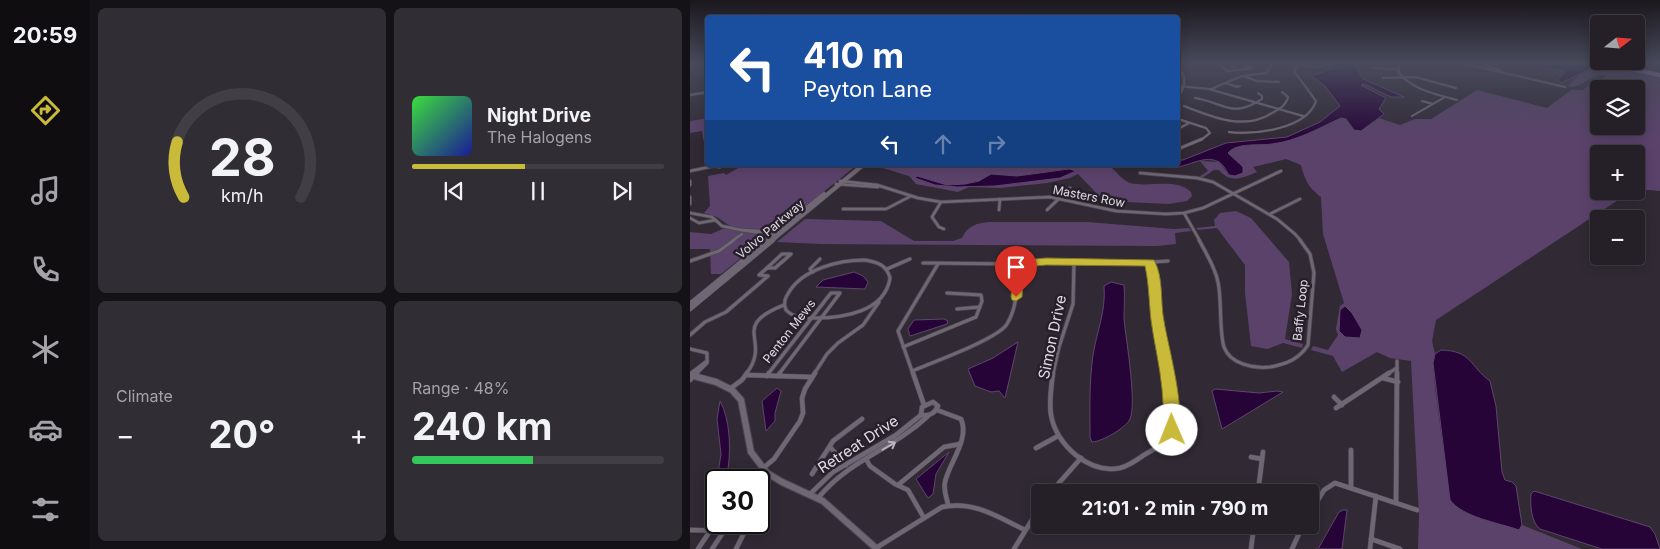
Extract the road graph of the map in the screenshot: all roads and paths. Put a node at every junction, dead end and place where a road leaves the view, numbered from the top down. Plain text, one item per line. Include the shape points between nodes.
1 (1201, 89) edge
2 (1213, 89) edge
3 (1306, 89) edge
4 (1423, 89) edge
5 (1210, 90) junction
6 (1258, 92) dead end
7 (1282, 92) dead end
8 (705, 94) edge
9 (690, 96) edge
10 (1446, 97) junction
11 (1195, 98) dead end
12 (1457, 100) dead end
13 (1422, 101) dead end
14 (1256, 104) junction
15 (1434, 104) junction
16 (1184, 106) dead end
17 (1279, 110) junction
18 (1303, 116) junction
19 (1412, 116) dead end
20 (1180, 120) edge
21 (1190, 123) junction
22 (1180, 128) edge
23 (1229, 132) dead end
24 (1180, 148) edge
25 (709, 167) edge
26 (857, 167) edge
27 (860, 167) edge
28 (1281, 170) dead end
29 (690, 171) edge
30 (1140, 173) dead end
31 (840, 182) junction
32 (1070, 188) dead end
33 (1234, 194) junction
34 (911, 196) junction
35 (690, 198) edge
36 (1059, 198) junction
37 (1000, 199) junction
38 (1300, 199) dead end
39 (941, 202) junction
40 (690, 204) edge
41 (843, 209) dead end
42 (999, 210) dead end
43 (1047, 210) dead end
44 (690, 213) edge
45 (1184, 213) junction
46 (1269, 215) junction
47 (690, 218) edge
48 (716, 220) junction
49 (944, 229) dead end
50 (741, 232) junction
51 (778, 234) junction
52 (820, 259) dead end
53 (910, 259) dead end
54 (690, 261) edge
55 (1168, 261) dead end
56 (1074, 262) junction
57 (924, 263) dead end
58 (938, 263) junction
59 (1150, 263) junction
60 (1018, 264) junction
61 (766, 268) junction
62 (887, 269) junction
63 (813, 272) junction
64 (947, 293) dead end
65 (882, 297) junction
66 (690, 304) edge
67 (784, 304) junction
68 (980, 307) junction
69 (690, 309) edge
70 (957, 309) dead end
71 (859, 312) junction
72 (812, 318) junction
73 (821, 318) junction
74 (868, 318) junction
75 (690, 334) edge
76 (902, 347) junction
77 (690, 349) edge
78 (1397, 361) dead end
79 (1397, 368) junction
80 (912, 371) junction
81 (746, 375) junction
82 (691, 376) edge
83 (767, 376) junction
84 (778, 376) junction
85 (812, 377) junction
86 (1382, 378) junction
87 (1398, 382) junction
88 (730, 389) junction
89 (1334, 397) dead end
90 (1342, 404) junction
91 (924, 405) junction
92 (1336, 408) dead end
93 (937, 410) junction
94 (921, 415) junction
95 (928, 416) junction
96 (862, 419) dead end
97 (1058, 436) junction
98 (960, 444) junction
99 (830, 447) junction
100 (1036, 448) dead end
101 (1351, 450) dead end
102 (1263, 452) dead end
103 (1251, 457) dead end
104 (1081, 458) junction
105 (866, 459) junction
106 (1262, 459) junction
107 (847, 466) junction
108 (763, 469) joint
109 (812, 474) dead end
110 (770, 475) edge
111 (1058, 484) edge
112 (1259, 484) edge
113 (898, 485) junction
114 (1351, 487) junction
115 (809, 495) junction
116 (1376, 496) junction
117 (818, 498) junction
118 (1319, 500) edge
119 (1396, 503) junction
120 (948, 505) junction
121 (1417, 510) dead end
122 (924, 518) junction
123 (1031, 521) edge
124 (705, 529) edge
125 (690, 530) edge
126 (1025, 530) junction
127 (708, 534) edge
128 (721, 534) edge
129 (744, 534) edge
130 (1253, 534) edge
131 (1299, 534) edge
132 (1371, 538) junction
133 (698, 549) edge
134 (712, 549) edge
135 (736, 549) edge
136 (876, 549) edge
137 (1014, 549) edge
138 (1251, 549) edge
139 (1292, 549) edge
140 (1370, 549) edge
141 (1400, 549) edge

1 - 5 street
2 - 5 street
3 - 18 street via 1316,102 1313,110
4 - 10 street
5 - 14 street
6 - 14 street via 1262,98
7 - 17 street via 1288,100
8 - 9 main road
10 - 12 street
10 - 15 street
11 - 14 street via 1237,111
13 - 15 street
14 - 17 street
15 - 19 street
16 - 17 street via 1238,122 1261,120
17 - 18 street
18 - 23 street via 1274,130
20 - 21 street
21 - 22 street
21 - 24 street via 1207,129 1210,134
25 - 29 street
26 - 31 main road, Volvo Parkway
27 - 31 main road, Volvo Parkway
28 - 33 street, Masters Row
30 - 33 street, Baffy Loop via 1200,179 1213,182
31 - 34 street, Masters Row via 879,187
31 - 51 main road, Volvo Parkway
32 - 36 street
33 - 45 street, Masters Row
33 - 46 street, Baffy Loop
34 - 39 street, Masters Row
34 - 41 street via 888,208
35 - 40 street
36 - 37 street, Masters Row
36 - 43 street
36 - 45 street, Masters Row via 1116,212
37 - 39 street, Masters Row
37 - 42 street
38 - 46 street
39 - 49 street via 932,217 939,228
44 - 48 street
45 - 46 street, Baffy Loop via 1218,281 1226,351 1235,361 1254,367 1294,361 1305,352 1308,339 1314,278 1311,258 1295,234
47 - 48 street via 698,223
48 - 50 street via 724,227
50 - 51 street
50 - 54 street via 719,251
51 - 66 main road, Volvo Parkway
51 - 69 main road, Volvo Parkway
52 - 63 street via 810,269
53 - 62 street
55 - 59 street
56 - 59 street
56 - 60 street
56 - 97 street, Simon Drive via 1073,306 1054,368 1051,414
57 - 58 street
58 - 60 street
58 - 76 street via 898,331
59 - 104 street via 1172,430 1160,447 1119,468 1094,466
60 - 80 street via 1016,297 1004,329
61 - 61 street via 782,254 791,254 775,268
61 - 75 street via 758,275 768,276 726,312
62 - 63 street via 876,262 858,260 833,264
62 - 65 street via 890,281
63 - 67 street via 792,287
64 - 68 street via 978,294 982,298
65 - 71 street
65 - 74 street
67 - 72 street via 794,316
67 - 81 street via 765,313 754,325 756,361
68 - 70 street
68 - 76 street via 973,320
71 - 73 street
71 - 74 street via 866,312
72 - 73 street
72 - 73 street, Penton Mews via 831,293 840,293
72 - 83 street, Penton Mews
73 - 84 street, Penton Mews
74 - 85 street via 860,328 831,349
76 - 80 street
77 - 82 street via 705,351 707,360 707,364
78 - 79 street
79 - 86 street
79 - 87 street
80 - 91 street
81 - 83 street
81 - 88 street
82 - 88 main road via 714,380
83 - 84 street
84 - 85 street
85 - 108 street via 803,394 800,421 777,455
86 - 87 street
86 - 90 street
87 - 119 street
88 - 108 main road via 743,403 751,450
89 - 90 street
90 - 92 street
91 - 93 street via 935,403
91 - 94 street
93 - 95 street, Retreat Drive
93 - 98 street via 961,419 964,430
94 - 95 street
94 - 107 street, Retreat Drive
105 -> 95 street, Retreat Drive via 902,438
96 - 99 street
97 - 100 street
97 - 104 street
98 - 113 street via 939,450
98 - 120 street via 944,484
99 - 107 street
99 - 109 street
101 - 114 street
102 - 106 street
103 - 106 street
104 - 111 street
105 - 107 street, Retreat Drive
105 - 113 street via 870,466
106 - 112 street
107 - 115 street, Retreat Drive via 833,472
107 - 117 street, Retreat Drive
110 - 115 main road
113 - 122 street via 908,490
114 - 116 street
114 - 118 street via 1330,485
115 - 117 main road
116 - 119 street
116 - 132 street
117 - 136 main road
119 - 121 street
120 - 122 street
120 - 126 street via 972,506
122 - 136 street
123 - 126 street
124 - 125 street
126 - 137 street
127 - 133 street
128 - 134 street
129 - 135 street
130 - 138 street
131 - 139 street
132 - 140 street
132 - 141 street

